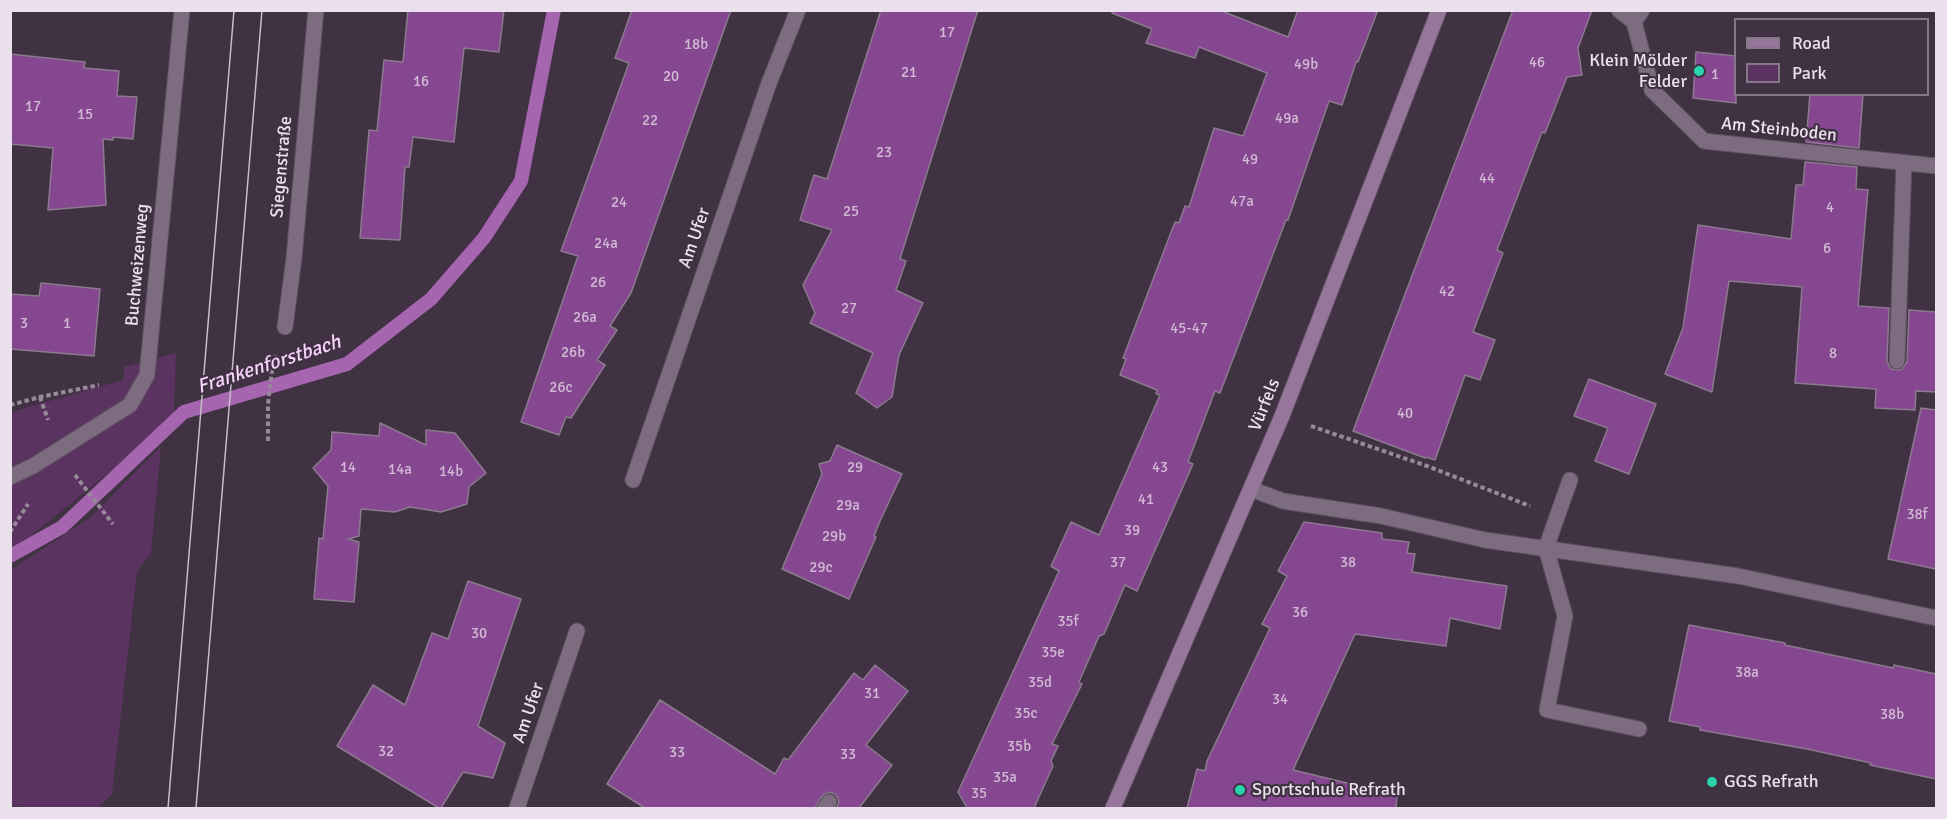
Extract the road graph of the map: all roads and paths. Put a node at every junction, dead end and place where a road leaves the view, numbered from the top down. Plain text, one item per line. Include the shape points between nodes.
1 (182, 10) edge
2 (316, 10) edge
3 (798, 10) edge
4 (1439, 10) edge
5 (1619, 10) edge
6 (1638, 16) edge
7 (1904, 163) junction
8 (1936, 166) edge
9 (285, 327) dead end
10 (1897, 361) dead end
11 (272, 371) dead end
12 (147, 375) junction
13 (10, 405) edge
14 (1282, 416) junction
15 (268, 441) dead end
16 (10, 477) edge
17 (77, 478) dead end
18 (633, 480) dead end
19 (1570, 480) dead end
20 (1251, 489) junction
21 (1559, 510) junction
22 (112, 524) dead end
23 (1546, 548) junction
24 (1936, 618) edge
25 (577, 631) dead end
26 (1639, 729) dead end
27 (517, 808) edge
28 (1113, 808) edge

1 - 12 street, Buchweizenweg
2 - 9 street, Siegenstraße
3 - 18 street, Am Ufer via 769,82
4 - 14 street, Vürfels
5 - 6 street, Am Steinboden
6 - 7 street, Am Steinboden via 1652,90 1704,141
7 - 8 street, Am Steinboden
7 - 10 street
11 - 15 path
12 - 13 path
12 - 16 street, Buchweizenweg via 130,405
14 - 20 street, Vürfels
14 - 21 path via 1538,509
17 - 22 path
19 - 21 street
20 - 23 street via 1283,501
20 - 28 street, Vürfels
21 - 23 street
23 - 24 street via 1738,576
23 - 26 street via 1565,616 1547,711
25 - 27 street, Am Ufer

